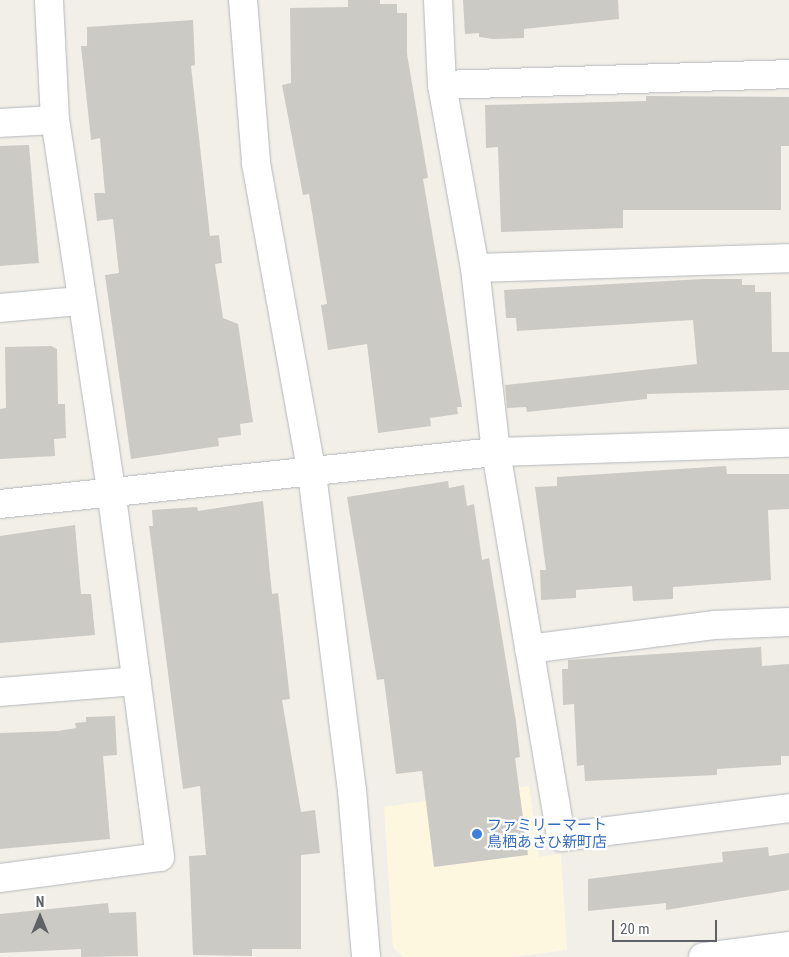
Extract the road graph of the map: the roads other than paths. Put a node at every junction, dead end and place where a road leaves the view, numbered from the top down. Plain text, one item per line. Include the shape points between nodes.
1 (49, 0) edge
2 (243, 0) edge
3 (438, 0) edge
4 (789, 74) edge
5 (442, 84) junction
6 (55, 120) junction
7 (0, 123) edge
8 (789, 258) edge
9 (475, 268) junction
10 (80, 301) junction
11 (0, 308) edge
12 (789, 443) edge
13 (496, 452) junction
14 (312, 474) junction
15 (112, 496) junction
16 (0, 504) edge
17 (789, 622) edge
18 (529, 649) junction
19 (137, 681) junction
20 (0, 692) edge
21 (789, 808) edge
22 (0, 878) edge
23 (789, 946) edge
24 (366, 957) edge
25 (703, 957) edge

1 - 6 street
2 - 14 street via 256,163
3 - 5 street
4 - 5 street
5 - 9 street
6 - 7 street
6 - 10 street
8 - 9 street
9 - 13 street
10 - 11 street
10 - 15 street
12 - 13 street
13 - 14 street
13 - 18 street
14 - 15 street
14 - 24 street via 352,790
15 - 16 street
15 - 19 street
17 - 18 street via 715,625
18 - 21 street via 561,837
19 - 20 street
19 - 22 street via 160,857
23 - 25 street

